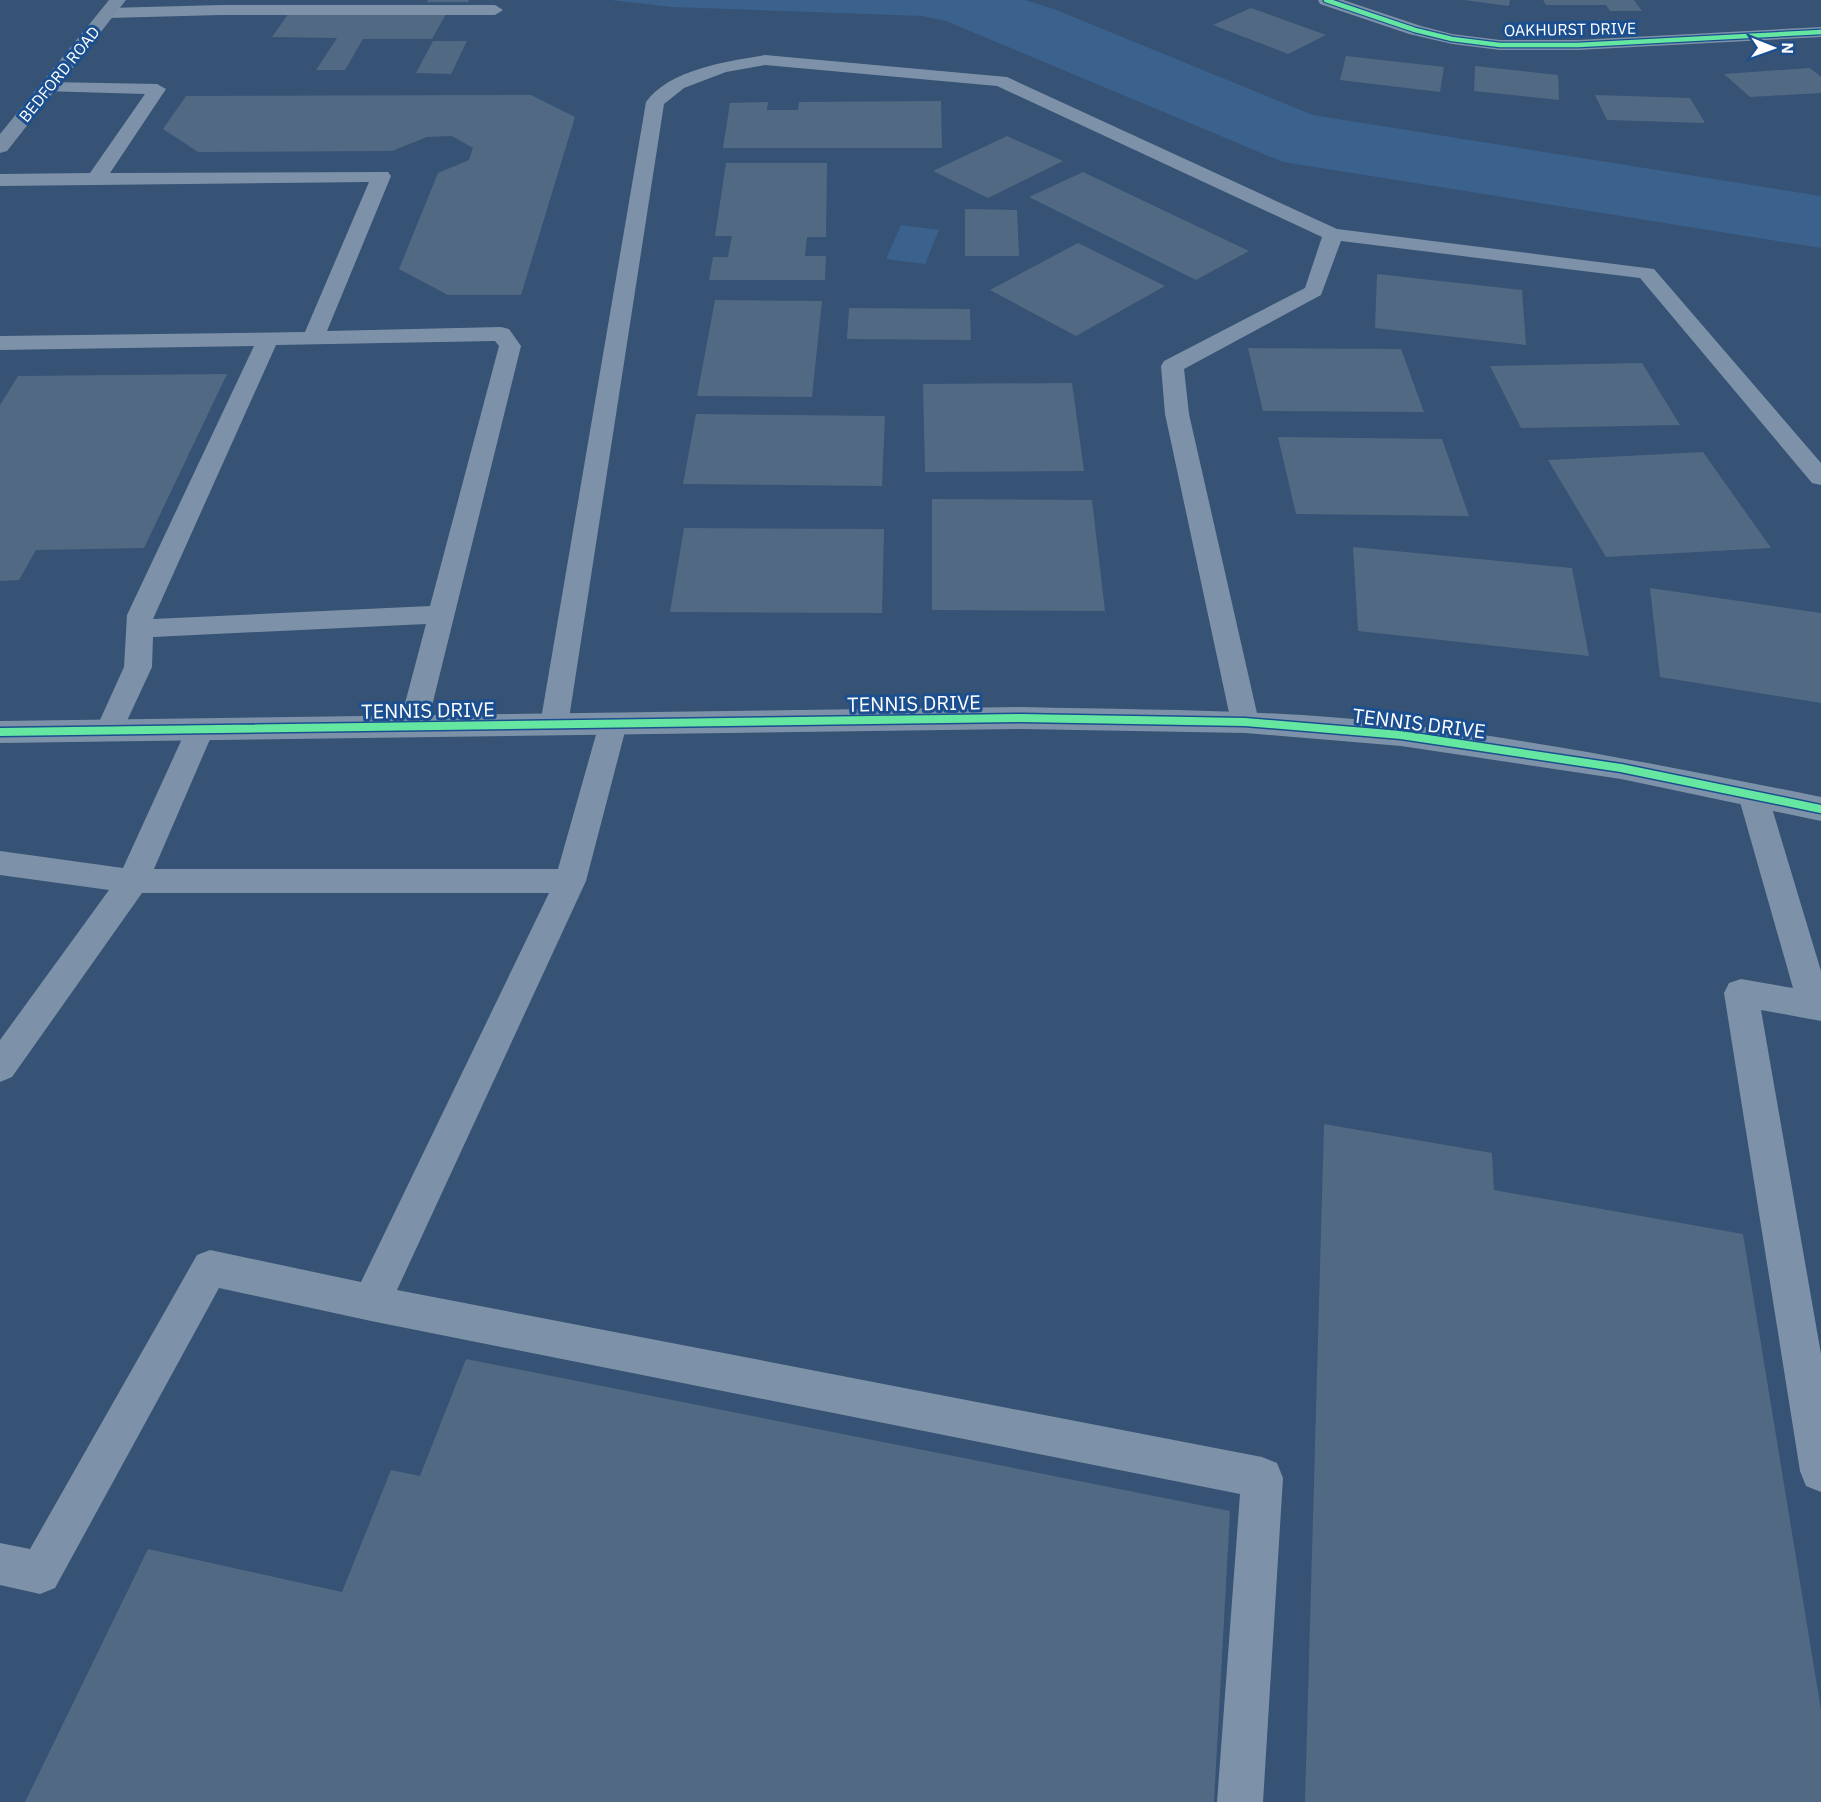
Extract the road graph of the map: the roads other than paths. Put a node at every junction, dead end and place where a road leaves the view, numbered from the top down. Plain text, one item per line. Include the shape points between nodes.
1 (1326, 0) edge
2 (113, 7) edge
3 (495, 10) dead end
4 (1821, 32) edge
5 (48, 87) junction
6 (0, 147) edge
7 (96, 179) junction
8 (0, 180) edge
9 (1333, 234) junction
10 (313, 338) junction
11 (268, 339) junction
12 (0, 343) edge
13 (1821, 478) edge
14 (441, 614) junction
15 (140, 628) junction
16 (1245, 722) junction
17 (614, 724) junction
18 (554, 725) junction
19 (413, 726) junction
20 (200, 730) junction
21 (110, 731) junction
22 (0, 732) edge
23 (1753, 795) junction
24 (1821, 810) edge
25 (0, 862) edge
26 (133, 881) junction
27 (570, 881) junction
28 (1818, 1006) edge
29 (0, 1067) edge
30 (371, 1303) junction
31 (1821, 1471) edge
32 (0, 1564) edge
33 (1240, 1802) edge

1 - 4 street, OAKHURST DRIVE via 1415,30 1500,45 1578,45
2 - 3 lane
2 - 5 main road, BEDFORD ROAD
5 - 6 main road, BEDFORD ROAD
5 - 7 lane via 157,88
7 - 8 lane
7 - 10 lane via 381,176
9 - 13 lane via 1647,273
9 - 16 lane via 1314,291 1173,366 1177,414
9 - 18 lane via 1001,81 765,60 722,67 678,84 655,102
10 - 11 lane
10 - 14 lane via 501,334 510,346
11 - 12 lane
11 - 15 lane via 140,615
14 - 15 lane
14 - 19 lane
15 - 21 lane via 138,667
16 - 17 street, TENNIS DRIVE via 1021,718
16 - 23 street, TENNIS DRIVE via 1401,735 1621,768
17 - 18 street, TENNIS DRIVE
17 - 27 lane
18 - 19 street, TENNIS DRIVE
19 - 20 street, TENNIS DRIVE
20 - 21 street, TENNIS DRIVE
20 - 26 lane
21 - 22 street, TENNIS DRIVE
23 - 24 street, TENNIS DRIVE
23 - 28 lane
25 - 26 lane
26 - 27 lane
26 - 29 lane
27 - 30 lane
28 - 31 lane via 1741,993
30 - 32 lane via 210,1268 40,1573
30 - 33 lane via 1262,1478

